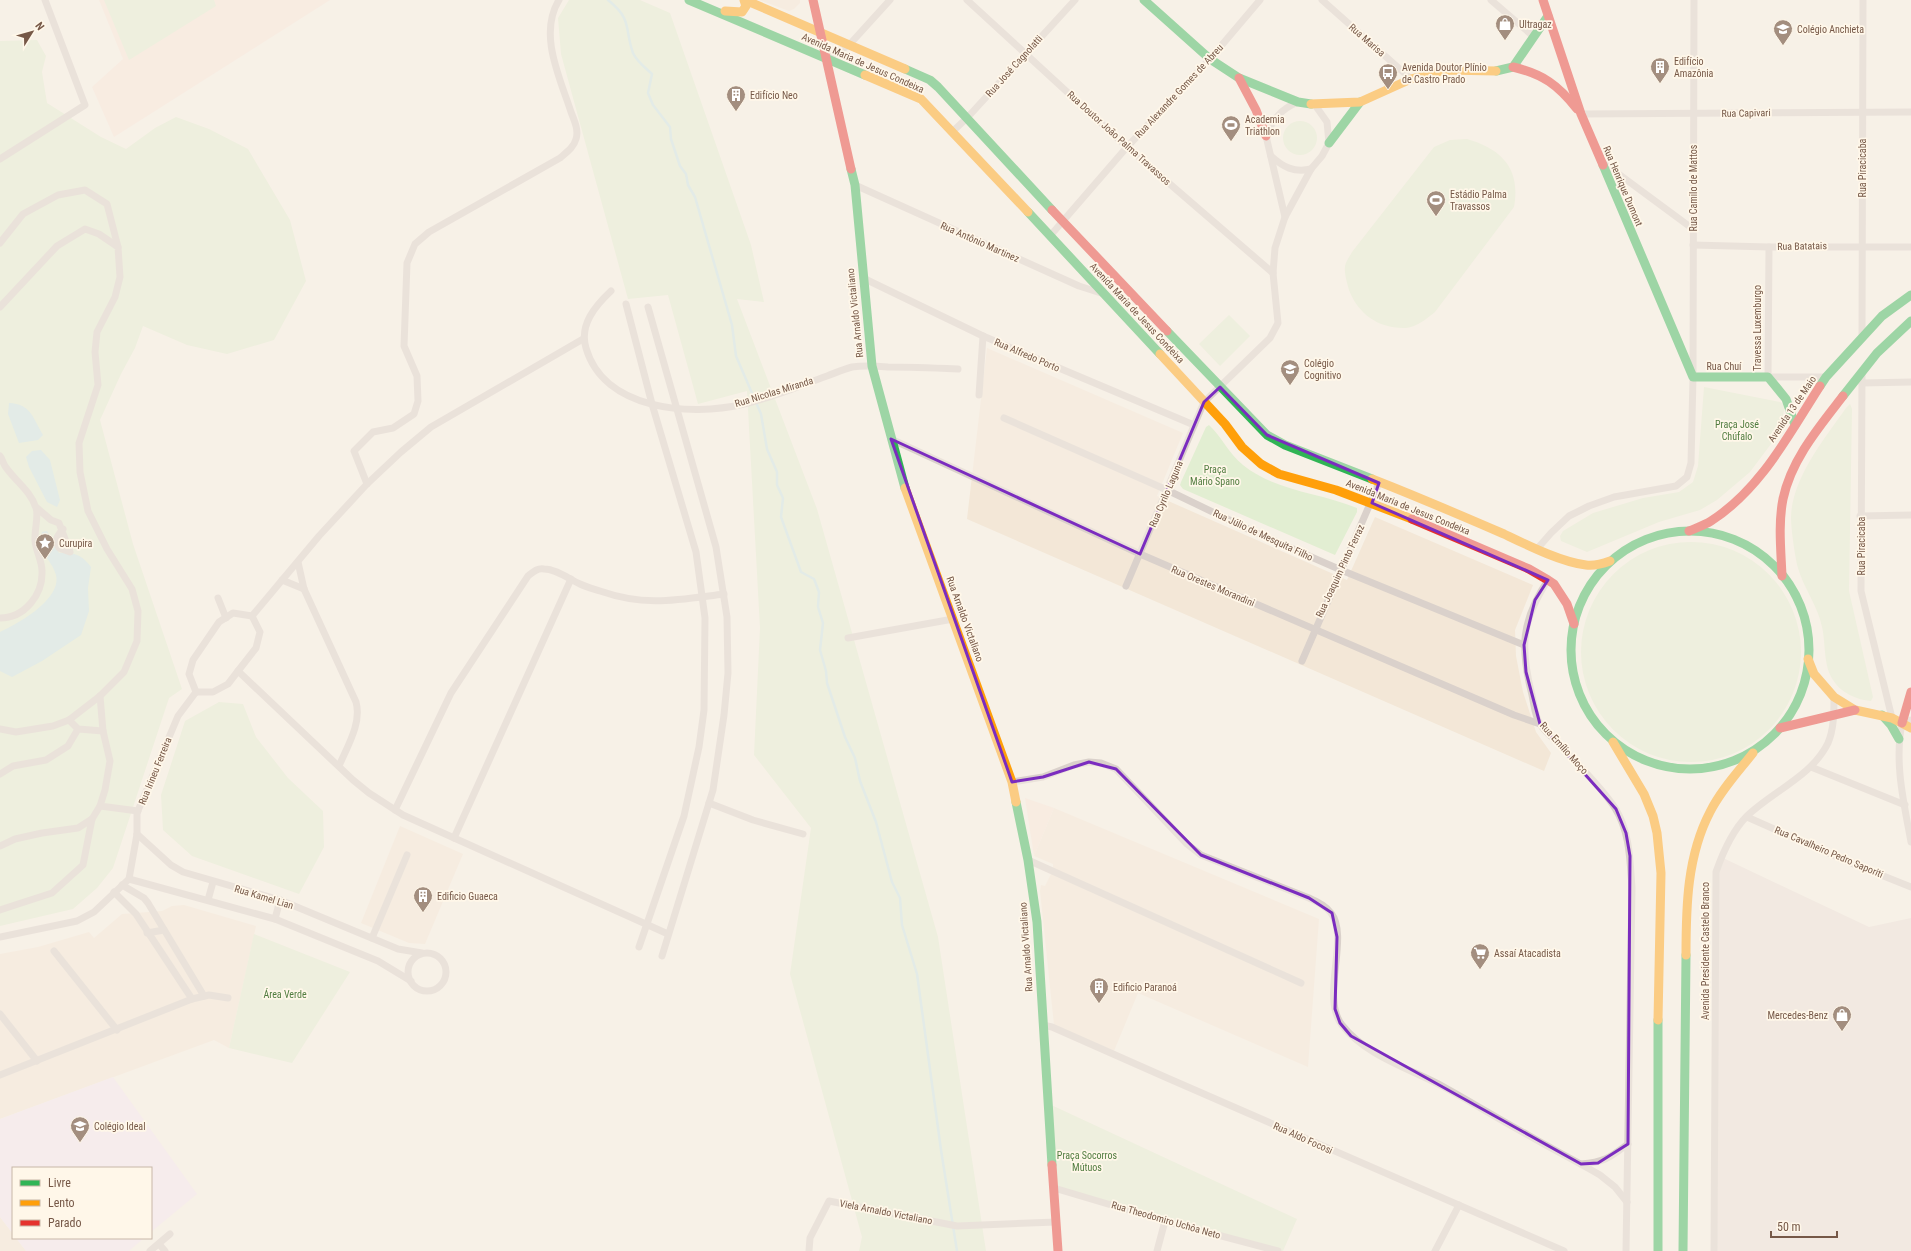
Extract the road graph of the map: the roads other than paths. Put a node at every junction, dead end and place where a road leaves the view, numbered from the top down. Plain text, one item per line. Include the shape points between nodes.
1 (45, 0) edge
2 (559, 0) edge
3 (689, 0) edge
4 (745, 0) edge
5 (813, 0) edge
6 (890, 0) edge
7 (967, 0) edge
8 (1075, 0) edge
9 (1144, 0) edge
10 (1260, 0) edge
11 (1322, 0) edge
12 (1491, 0) edge
13 (1543, 0) edge
14 (1694, 0) edge
15 (1863, 0) edge
16 (722, 13) junction
17 (1548, 16) junction
18 (820, 31) junction
19 (1533, 36) junction
20 (850, 44) junction
21 (1026, 53) junction
22 (1210, 58) junction
23 (827, 59) junction
24 (1512, 67) junction
25 (1239, 78) junction
26 (1412, 79) junction
27 (1298, 102) junction
28 (1360, 102) junction
29 (1315, 105) junction
30 (1862, 112) junction
31 (1911, 112) edge
32 (1581, 114) junction
33 (1694, 114) junction
34 (967, 118) junction
35 (952, 132) junction
36 (1266, 136) junction
37 (1329, 143) junction
38 (1127, 147) junction
39 (1270, 156) junction
40 (0, 159) edge
41 (1600, 160) junction
42 (1311, 168) junction
43 (855, 186) junction
44 (1285, 217) junction
45 (1063, 222) junction
46 (1693, 229) junction
47 (1050, 236) junction
48 (0, 243) edge
49 (1693, 245) junction
50 (1863, 246) junction
51 (118, 247) junction
52 (1769, 247) junction
53 (1911, 247) edge
54 (1273, 273) junction
55 (862, 278) junction
56 (611, 291) dead end
57 (1106, 295) junction
58 (1911, 295) edge
59 (626, 304) dead end
60 (0, 307) edge
61 (648, 307) dead end
62 (1911, 321) edge
63 (983, 336) junction
64 (1862, 337) junction
65 (583, 340) junction
66 (872, 366) junction
67 (958, 369) dead end
68 (1862, 370) junction
69 (1694, 377) junction
70 (1768, 377) junction
71 (1826, 377) junction
72 (1862, 382) junction
73 (1911, 382) edge
74 (1220, 388) junction
75 (979, 395) dead end
76 (1204, 402) junction
77 (652, 404) junction
78 (676, 409) junction
79 (1004, 418) dead end
80 (1194, 425) junction
81 (1796, 425) junction
82 (890, 438) junction
83 (0, 454) edge
84 (1379, 482) junction
85 (367, 484) junction
86 (1167, 490) junction
87 (1372, 503) junction
88 (36, 508) junction
89 (1911, 515) edge
90 (1860, 516) junction
91 (62, 529) dead end
92 (1688, 531) junction
93 (1537, 549) junction
94 (1140, 554) junction
95 (1610, 561) junction
96 (298, 562) junction
97 (1341, 570) junction
98 (1782, 576) junction
99 (571, 579) junction
100 (282, 580) junction
101 (1548, 580) junction
102 (1126, 586) dead end
103 (304, 589) junction
104 (724, 594) junction
105 (703, 597) junction
106 (218, 598) dead end
107 (252, 616) junction
108 (0, 618) edge
109 (226, 618) junction
110 (953, 619) junction
111 (1574, 624) junction
112 (1314, 629) junction
113 (848, 638) dead end
114 (1524, 645) junction
115 (1808, 659) junction
116 (1302, 660) dead end
117 (238, 671) junction
118 (196, 692) junction
119 (1911, 692) edge
120 (100, 696) junction
121 (1834, 697) junction
122 (1855, 710) junction
123 (1881, 714) junction
124 (1834, 716) junction
125 (1892, 718) junction
126 (69, 720) junction
127 (1907, 722) edge
128 (1540, 724) junction
129 (1780, 728) junction
130 (1911, 728) edge
131 (0, 729) edge
132 (78, 729) junction
133 (103, 731) junction
134 (1899, 739) junction
135 (1612, 740) junction
136 (1754, 753) junction
137 (338, 766) junction
138 (1811, 767) junction
139 (0, 774) edge
140 (1012, 782) junction
141 (709, 804) junction
142 (1905, 805) junction
143 (100, 806) junction
144 (395, 810) junction
145 (138, 811) junction
146 (1747, 817) junction
147 (92, 819) junction
148 (137, 834) junction
149 (803, 834) dead end
150 (454, 838) junction
151 (1911, 842) edge
152 (0, 846) edge
153 (407, 855) dead end
154 (1028, 860) junction
155 (130, 878) junction
156 (213, 882) junction
157 (122, 885) junction
158 (1911, 887) edge
159 (114, 892) junction
160 (208, 900) junction
161 (280, 900) junction
162 (0, 910) edge
163 (275, 919) junction
164 (647, 924) junction
165 (164, 930) junction
166 (147, 932) junction
167 (668, 934) junction
168 (0, 937) edge
169 (372, 938) junction
170 (639, 947) dead end
171 (54, 951) dead end
172 (422, 953) junction
173 (662, 956) dead end
174 (411, 981) junction
175 (1301, 983) dead end
176 (204, 996) junction
177 (228, 998) dead end
178 (192, 999) junction
179 (0, 1014) edge
180 (1043, 1025) junction
181 (117, 1030) junction
182 (37, 1061) junction
183 (0, 1075) edge
184 (1628, 1144) junction
185 (1581, 1164) junction
186 (1054, 1188) junction
187 (1627, 1202) junction
188 (1459, 1205) junction
189 (1165, 1221) junction
190 (1056, 1222) junction
191 (170, 1234) dead end
192 (159, 1244) junction
193 (150, 1251) edge
194 (165, 1251) edge
195 (809, 1251) edge
196 (1058, 1251) edge
197 (1157, 1251) edge
198 (1278, 1251) edge
199 (1435, 1251) edge
200 (1564, 1251) edge
201 (1626, 1251) edge
202 (1658, 1251) edge
203 (1683, 1251) edge
204 (1714, 1251) edge

1 - 40 street via 85,105
2 - 85 street via 551,18 550,34 555,61 576,127 576,139 560,158 428,232 415,244 407,263 404,346 417,376 418,401 414,414 393,428 373,432 354,451
3 - 16 main road, Avenida Maria de Jesus Condeixa
4 - 16 main road via 746,6 742,12 728,10
4 - 18 main road, Avenida Maria de Jesus Condeixa
5 - 18 main road, Rua Arnaldo Victaliano
6 - 20 street
7 - 21 street, Rua Doutor João Palma Travassos
8 - 21 street, Rua José Cagnolatti
9 - 22 main road
10 - 22 street, Rua Alexandre Gomes de Abreu
11 - 26 street, Rua Marisa
12 - 19 street
13 - 17 main road, Rua Henrique Dumont
14 - 33 street, Rua Camilo de Mattos
15 - 30 street, Rua Piracicaba
16 - 23 main road, Avenida Maria de Jesus Condeixa
17 - 19 main road
17 - 32 main road, Rua Henrique Dumont
18 - 20 main road, Avenida Maria de Jesus Condeixa
18 - 23 main road, Rua Arnaldo Victaliano
19 - 24 main road via 1522,56
20 - 23 street
20 - 34 main road, Avenida Maria de Jesus Condeixa via 930,80
21 - 34 street, Rua José Cagnolatti
21 - 38 street, Rua Doutor João Palma Travassos
22 - 25 main road
22 - 38 street, Rua Alexandre Gomes de Abreu
23 - 35 main road, Avenida Maria de Jesus Condeixa via 921,99
23 - 43 main road, Rua Arnaldo Victaliano
24 - 26 main road via 1500,72 1445,70
24 - 32 main road via 1532,70 1559,87
25 - 27 main road
25 - 36 main road
26 - 28 main road
27 - 29 main road
27 - 36 street via 1278,115
28 - 29 main road
28 - 37 main road
29 - 37 street via 1327,122
30 - 31 street, Rua Capivari
30 - 33 street, Rua Capivari
30 - 50 street, Rua Piracicaba
32 - 33 street, Rua Capivari
32 - 41 main road, Rua Henrique Dumont
33 - 46 street, Rua Camilo de Mattos
34 - 35 street, Rua José Cagnolatti
34 - 45 main road, Avenida Maria de Jesus Condeixa
35 - 47 main road, Avenida Maria de Jesus Condeixa
36 - 39 street
37 - 42 street
38 - 45 street, Rua Alexandre Gomes de Abreu
38 - 54 street, Rua Doutor João Palma Travassos
39 - 42 street via 1281,165 1294,170 1303,171
39 - 44 street
41 - 46 street
41 - 69 main road, Rua Henrique Dumont
42 - 44 street
43 - 55 main road, Rua Arnaldo Victaliano
43 - 57 street, Rua Antônio Martinez via 1079,286
44 - 54 street via 1275,248
45 - 47 street, Rua Alexandre Gomes de Abreu
45 - 74 main road, Avenida Maria de Jesus Condeixa
46 - 49 street, Rua Camilo de Mattos
47 - 57 main road, Avenida Maria de Jesus Condeixa
48 - 51 street via 23,214 58,195 85,190 107,204
49 - 52 street, Rua Batatais
49 - 69 street, Rua Camilo de Mattos
50 - 52 street, Rua Batatais
50 - 53 street, Rua Batatais
50 - 64 street, Rua Piracicaba
51 - 60 street via 99,234 85,229 57,246
51 - 120 street via 120,277 115,297 97,332 95,352 98,385 79,443 80,472 88,511 107,549 132,589 138,611 137,641 124,672
52 - 70 street, Travessa Luxemburgo
54 - 74 street via 1278,322 1270,338
55 - 63 street, Rua Alfredo Porto
55 - 66 main road, Rua Arnaldo Victaliano
56 - 65 street, Rua Nicolas Miranda via 598,303 587,320
57 - 76 main road, Avenida Maria de Jesus Condeixa
58 - 64 main road, Avenida 13 de Maio via 1882,316
59 - 77 street
61 - 78 street
62 - 68 main road via 1889,339
63 - 75 street
63 - 80 street, Rua Alfredo Porto
64 - 71 main road, Avenida 13 de Maio
65 - 77 street, Rua Nicolas Miranda via 590,362 601,378 625,396
65 - 85 street via 431,428
66 - 67 street, Rua Nicolas Miranda
66 - 78 street, Rua Nicolas Miranda via 853,367 743,404 702,410
66 - 82 main road, Rua Arnaldo Victaliano
68 - 72 street, Rua Piracicaba
68 - 98 main road via 1802,452 1786,488 1780,524
69 - 70 main road, Rua Chuí
69 - 93 street, Rua Camilo de Mattos via 1691,463 1688,477 1676,486 1620,496 1589,506 1569,516
70 - 71 street, Rua Chuí
70 - 81 main road, Travessa Luxemburgo via 1787,399
71 - 81 main road, Avenida 13 de Maio
72 - 73 street
72 - 90 street, Rua Piracicaba
74 - 76 street
74 - 84 main road, Avenida Maria de Jesus Condeixa via 1268,436
76 - 80 street, Rua Cyrilo Laguna
76 - 87 main road, Avenida Maria de Jesus Condeixa via 1242,447 1261,464 1279,474
77 - 78 street, Rua Nicolas Miranda
77 - 105 street via 696,552
78 - 104 street via 716,547
79 - 86 street, Rua Júlio de Mesquita Filho
80 - 86 street, Rua Cyrilo Laguna
81 - 92 main road, Avenida 13 de Maio via 1760,477 1742,495 1726,510
82 - 94 street, Rua Orestes Morandini
82 - 110 main road, Rua Arnaldo Victaliano
83 - 88 street via 5,466 21,484
84 - 87 street, Rua Joaquim Pinto Ferraz
84 - 93 main road, Avenida Maria de Jesus Condeixa
85 - 96 street
86 - 94 street, Rua Cyrilo Laguna
86 - 97 street, Rua Júlio de Mesquita Filho
87 - 97 street, Rua Joaquim Pinto Ferraz
87 - 101 main road, Avenida Maria de Jesus Condeixa via 1529,569
88 - 91 street via 59,523
88 - 108 street via 35,538 43,569 41,584 34,600 26,608 16,614
89 - 90 street
90 - 125 street, Rua Piracicaba via 1861,591
92 - 95 main road via 1653,537 1633,545
92 - 98 main road via 1715,534 1740,543 1763,557
93 - 95 main road, Avenida Maria de Jesus Condeixa via 1586,565
94 - 102 street, Rua Cyrilo Laguna
94 - 112 street, Rua Orestes Morandini
95 - 111 main road via 1584,595
96 - 100 street
96 - 103 street
97 - 112 street, Rua Joaquim Pinto Ferraz
97 - 114 street, Rua Júlio de Mesquita Filho
98 - 115 main road via 1796,597 1805,620
99 - 105 street via 615,596 640,601 674,601
99 - 144 street via 543,568 528,576 451,693
99 - 150 street
100 - 103 street
100 - 107 street
101 - 111 main road, Avenida Maria de Jesus Condeixa via 1554,584 1567,604
101 - 114 street, Rua Emílio Moço via 1535,600 1527,623
103 - 137 street via 358,711 356,724
104 - 105 street
104 - 141 street via 728,673 719,755
105 - 164 street via 704,710 699,747 684,816
106 - 109 street
107 - 109 street via 233,613
107 - 117 street via 260,632 256,648
109 - 118 street via 213,629 192,660 189,674
110 - 113 street
110 - 140 main road, Rua Arnaldo Victaliano
111 - 135 main road via 1571,649 1573,675 1581,699 1594,721
112 - 116 street, Rua Joaquim Pinto Ferraz
112 - 128 street, Rua Orestes Morandini
114 - 128 street, Rua Emílio Moço via 1526,672
115 - 121 main road via 1814,674
115 - 129 main road, Avenida Presidente Castelo Branco via 1802,690 1793,710
117 - 118 street via 228,684 213,692
117 - 137 street
118 - 145 street, Rua Irineu Ferreira via 178,716
119 - 127 main road
120 - 126 street
120 - 133 street
121 - 122 main road
121 - 124 street, Avenida Presidente Castelo Branco
122 - 123 main road
122 - 124 main road
123 - 125 main road
123 - 134 main road
124 - 129 main road
124 - 138 street, Avenida Presidente Castelo Branco via 1828,741
125 - 127 main road
126 - 131 street via 53,726 16,732
126 - 132 street
127 - 130 main road
127 - 134 street
128 - 184 street, Rua Emílio Moço via 1591,778 1616,809 1626,833 1632,888
129 - 136 main road, Avenida Presidente Castelo Branco
132 - 133 street
132 - 139 street via 68,746 46,760 13,766
133 - 143 street via 110,761
134 - 142 street via 1898,757
135 - 136 main road via 1643,760 1678,769 1715,767
135 - 202 main road via 1649,808 1659,850 1661,873
136 - 203 main road, Avenida Presidente Castelo Branco via 1717,799 1701,830 1690,870 1685,918
137 - 144 street via 369,794
138 - 142 street
138 - 146 street, Avenida Presidente Castelo Branco
140 - 154 main road, Rua Arnaldo Victaliano
140 - 185 street via 1043,777 1089,762 1101,763 1116,769 1186,844 1201,855 1325,906 1336,921 1335,1010 1340,1023 1351,1036
141 - 149 street
141 - 167 street
142 - 151 street
143 - 145 street
143 - 147 street
144 - 150 street
145 - 148 street, Rua Irineu Ferreira
146 - 158 street, Rua Cavalheiro Pedro Saporiti via 1851,864
146 - 204 street, Avenida Presidente Castelo Branco via 1731,838 1716,872
147 - 152 street via 78,828 15,839
147 - 162 street via 83,865 52,893
148 - 155 street, Rua Irineu Ferreira
148 - 156 street, Rua Kamel Lian via 171,865
150 - 164 street
153 - 169 street
154 - 175 street
154 - 180 main road, Rua Arnaldo Victaliano via 1037,922
155 - 157 street
155 - 160 street, Rua Kamel Lian
156 - 160 street
156 - 161 street, Rua Kamel Lian
157 - 159 street
157 - 165 street via 144,898
159 - 166 street via 136,914
159 - 168 street via 94,912 77,921
160 - 163 street, Rua Kamel Lian
161 - 163 street
161 - 169 street, Rua Kamel Lian
163 - 174 street, Rua Kamel Lian via 378,961
164 - 167 street
164 - 170 street
165 - 166 street
165 - 176 street
166 - 178 street
167 - 173 street
169 - 172 street, Rua Kamel Lian via 398,950
171 - 181 street
172 - 174 street via 409,964 408,976
172 - 174 street via 428,952 440,958 444,963 446,976 439,987 433,990 420,990
176 - 177 street
176 - 178 street
178 - 181 street
179 - 182 street
180 - 186 main road, Rua Arnaldo Victaliano
180 - 188 street, Rua Aldo Focosi
181 - 182 street
182 - 183 street
184 - 185 street via 1598,1163
184 - 187 street
185 - 187 street via 1615,1187
186 - 189 street, Rua Theodomiro Uchôa Neto
186 - 190 main road, Rua Arnaldo Victaliano
187 - 201 street
188 - 199 street
188 - 200 street, Rua Aldo Focosi
189 - 197 street
189 - 198 street, Rua Theodomiro Uchôa Neto
190 - 195 street, Viela Arnaldo Victaliano via 957,1226 829,1201 810,1238
190 - 196 main road, Rua Arnaldo Victaliano
191 - 192 street
192 - 193 street
192 - 194 street

